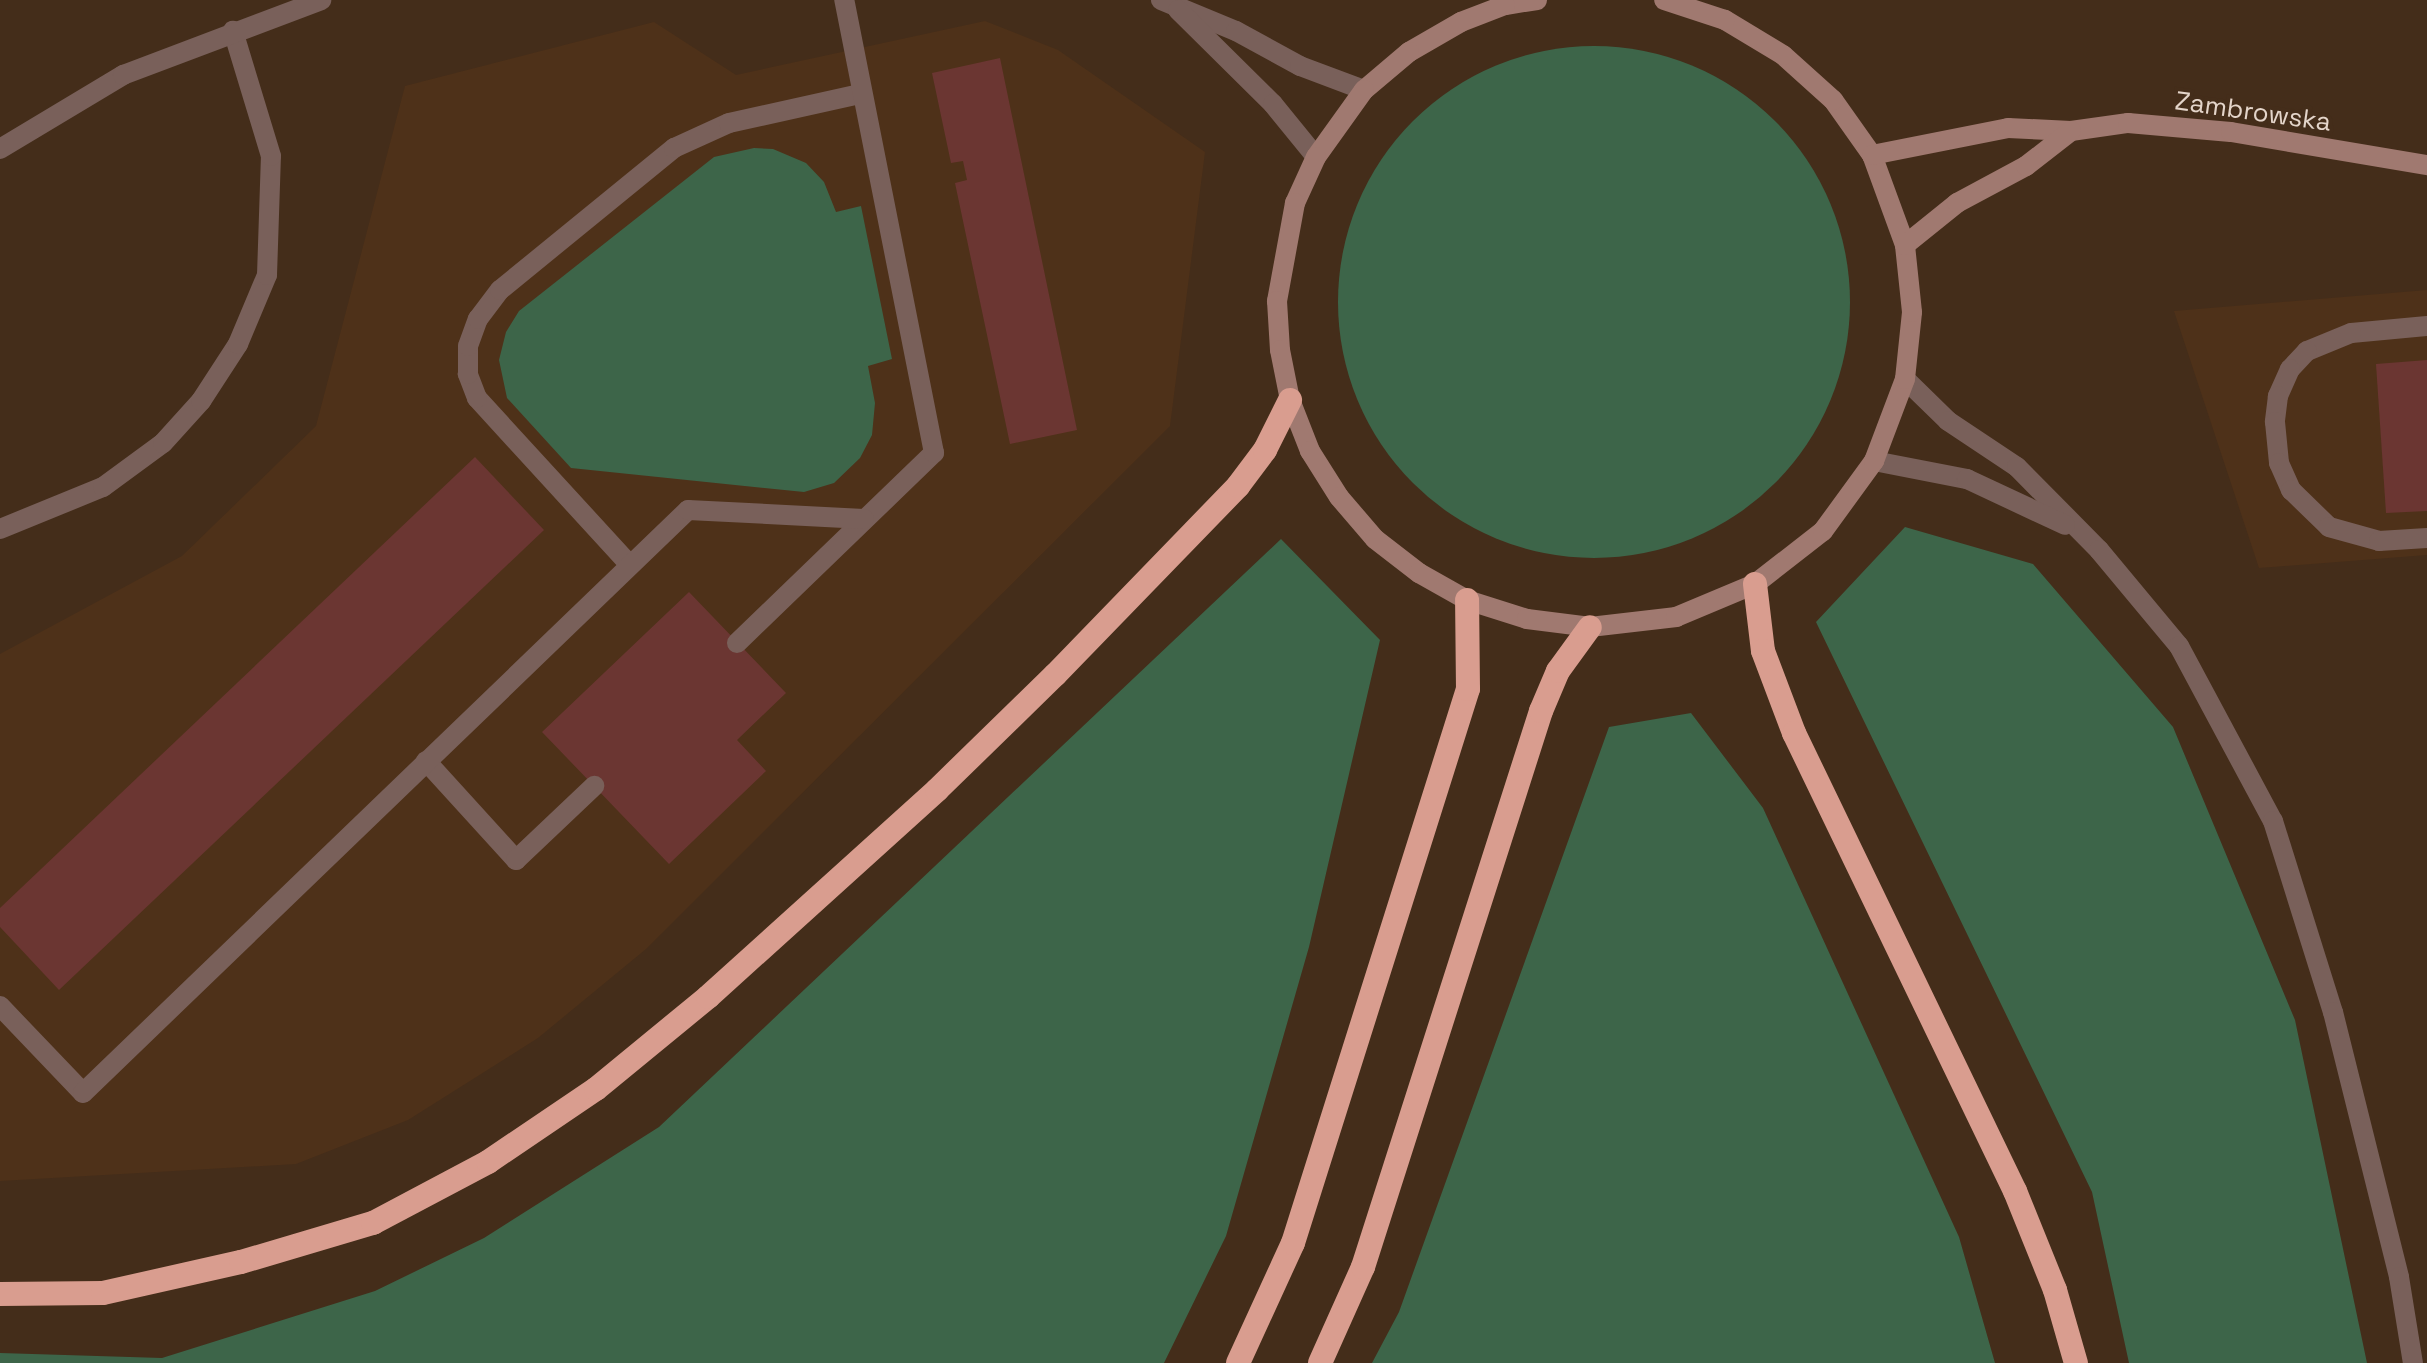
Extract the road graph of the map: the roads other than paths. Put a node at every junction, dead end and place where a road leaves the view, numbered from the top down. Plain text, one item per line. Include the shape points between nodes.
1 (321, 0) edge
2 (844, 0) edge
3 (1537, 0) edge
4 (1664, 0) edge
5 (1505, 2) edge
6 (1168, 4) edge
7 (233, 31) junction
8 (1364, 90) junction
9 (860, 94) junction
10 (2071, 131) junction
11 (0, 149) edge
12 (1872, 155) junction
13 (1316, 157) junction
14 (2427, 165) edge
15 (1905, 245) junction
16 (2427, 326) edge
17 (1905, 379) junction
18 (1290, 400) junction
19 (1874, 461) junction
20 (864, 519) junction
21 (2073, 528) junction
22 (0, 529) edge
23 (2427, 538) edge
24 (629, 564) junction
25 (1755, 584) junction
26 (1467, 600) junction
27 (1590, 627) junction
28 (737, 643) dead end
29 (426, 761) junction
30 (594, 786) dead end
31 (0, 1006) edge
32 (0, 1294) edge
33 (1238, 1363) edge
34 (1320, 1363) edge
35 (2076, 1363) edge
36 (2413, 1363) edge

1 - 7 street
2 - 9 street
3 - 5 main road
4 - 12 main road via 1725,20 1783,55 1833,100
5 - 8 main road via 1409,52
6 - 8 street
6 - 13 street via 1273,104
7 - 11 street via 123,75
7 - 22 street via 271,156 267,275 238,344 201,401 163,443 103,487
8 - 13 main road
9 - 20 street via 934,453
9 - 24 street via 729,123 674,148 500,290 478,319 468,346 468,374 477,398
10 - 12 main road, Zambrowska via 2008,128
10 - 14 main road, Zambrowska via 2128,123 2231,132
10 - 15 main road, Zambrowska via 2026,166 1957,203
12 - 15 main road
13 - 18 main road via 1295,203 1280,276 1280,350
15 - 17 main road via 1912,312
16 - 23 street via 2351,333 2307,351 2290,369 2278,396 2275,422 2279,463 2291,490 2329,527 2379,541
17 - 19 main road
17 - 21 street via 1948,421 2017,467
18 - 26 main road via 1310,451 1339,497 1375,539 1419,573
18 - 32 highway via 1265,450 1238,486 1044,686 708,997 596,1089 488,1162 373,1223 241,1262 103,1293
19 - 21 street via 1967,479
19 - 25 main road via 1823,531
20 - 24 street via 688,510
20 - 28 street
21 - 36 street via 2099,550 2179,646 2273,821 2333,1012 2399,1277
24 - 29 street
25 - 27 main road via 1676,617
25 - 35 highway via 1763,651 1794,733 2015,1191 2055,1290
26 - 27 main road via 1527,619
26 - 33 highway via 1468,689 1293,1243
27 - 34 highway via 1558,671 1541,711 1363,1267
29 - 30 street via 516,860
29 - 31 street via 83,1093

